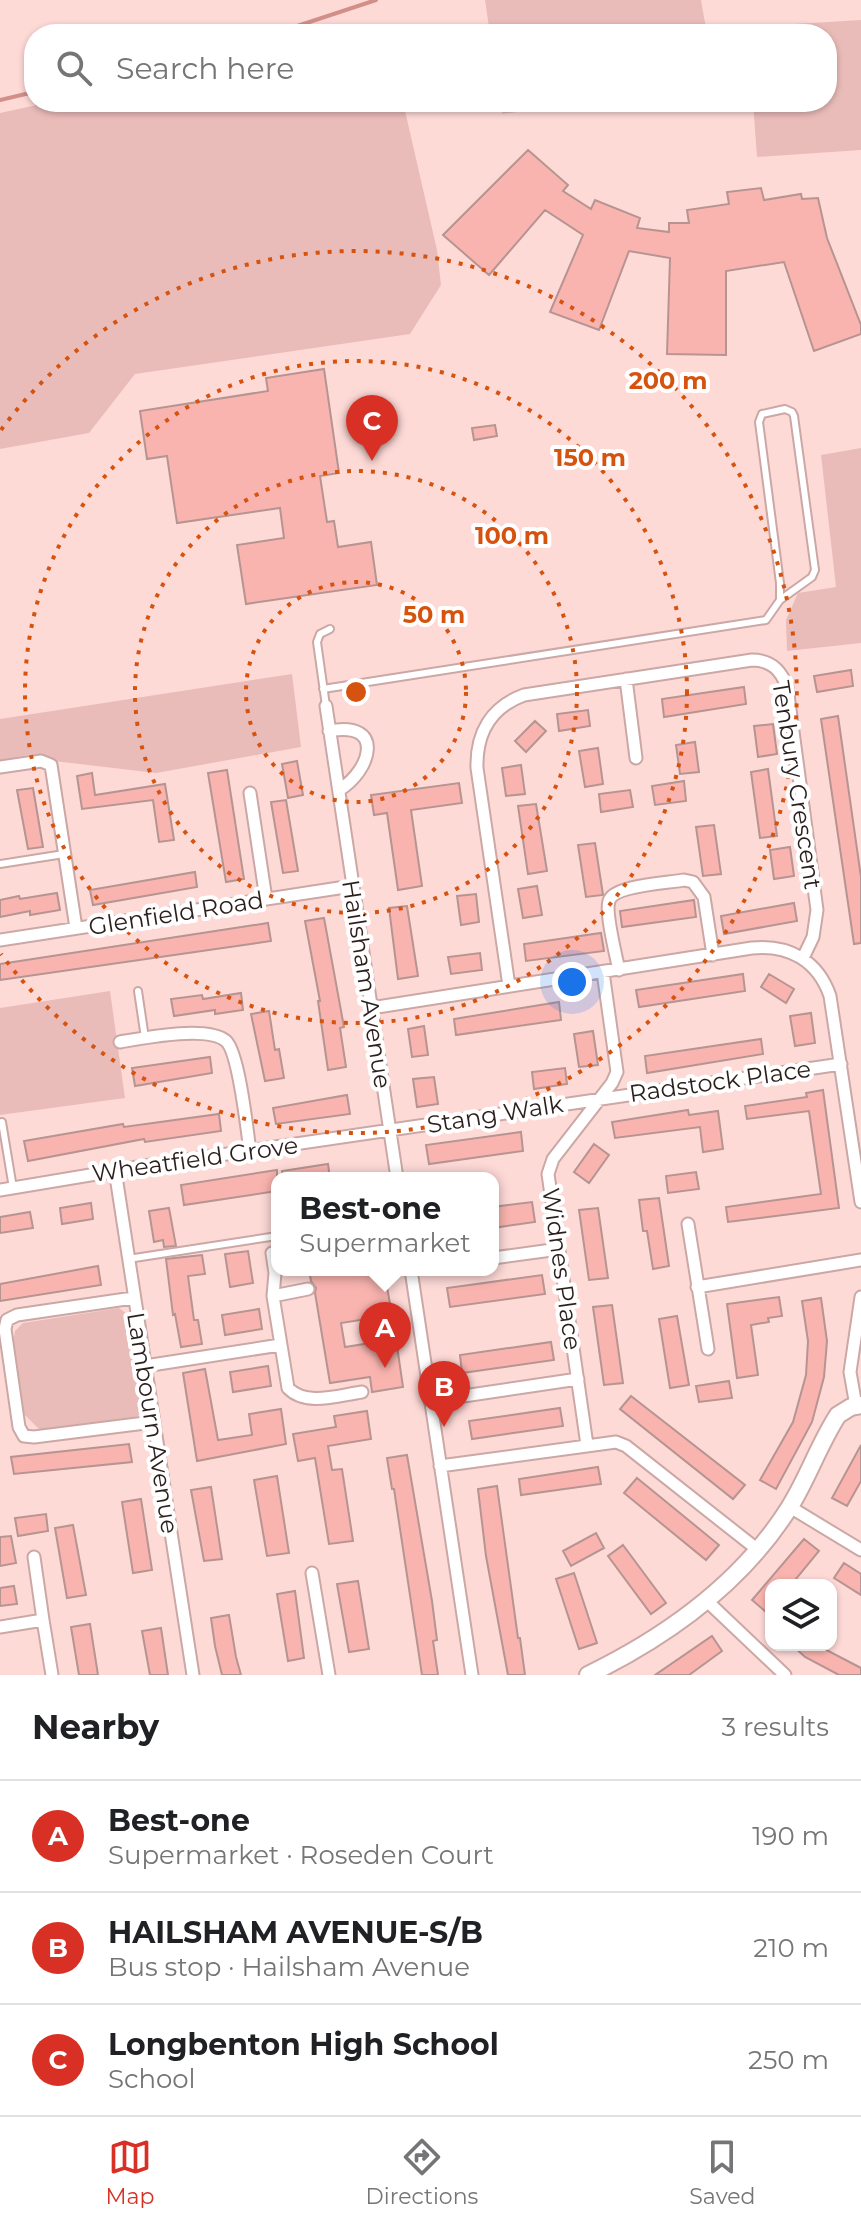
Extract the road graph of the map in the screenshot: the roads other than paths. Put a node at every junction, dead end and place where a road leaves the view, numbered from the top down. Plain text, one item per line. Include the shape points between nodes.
1 (780, 600) junction
2 (330, 629) dead end
3 (626, 679) junction
4 (323, 689) junction
5 (326, 706) joint
6 (329, 731) junction
7 (636, 758) dead end
8 (0, 767) edge
9 (339, 790) junction
10 (250, 793) dead end
11 (64, 854) junction
12 (0, 864) edge
13 (352, 886) junction
14 (266, 899) junction
15 (76, 928) junction
16 (0, 940) edge
17 (713, 955) junction
18 (803, 958) junction
19 (619, 970) junction
20 (603, 972) junction
21 (509, 986) junction
22 (138, 991) dead end
23 (371, 1008) junction
24 (145, 1038) junction
25 (120, 1042) dead end
26 (841, 1064) junction
27 (600, 1098) junction
28 (2, 1122) edge
29 (390, 1130) junction
30 (250, 1151) junction
31 (115, 1170) junction
32 (396, 1172) edge
33 (13, 1188) junction
34 (0, 1190) edge
35 (861, 1202) edge
36 (688, 1224) dead end
37 (271, 1237) edge
38 (559, 1249) junction
39 (499, 1257) edge
40 (128, 1259) junction
41 (861, 1260) edge
42 (275, 1276) edge
43 (412, 1276) edge
44 (697, 1287) junction
45 (308, 1289) dead end
46 (273, 1296) junction
47 (861, 1297) edge
48 (133, 1298) junction
49 (280, 1345) junction
50 (708, 1349) dead end
51 (145, 1366) junction
52 (578, 1379) junction
53 (362, 1392) dead end
54 (430, 1401) junction
55 (858, 1405) edge
56 (153, 1422) junction
57 (587, 1445) junction
58 (440, 1466) junction
59 (790, 1507) junction
60 (758, 1550) junction
61 (861, 1550) edge
62 (34, 1557) dead end
63 (312, 1573) dead end
64 (707, 1601) junction
65 (43, 1620) junction
66 (0, 1627) edge
67 (612, 1670) edge
68 (52, 1675) edge
69 (193, 1675) edge
70 (329, 1675) edge
71 (472, 1675) edge
72 (588, 1675) edge
73 (785, 1675) edge

1 - 1 lane via 759,422 762,414 785,409 794,416 815,570
1 - 4 lane via 763,621
2 - 4 lane via 317,642
3 - 7 street
3 - 18 street, Tenbury Crescent via 757,660 782,675 817,910
3 - 21 street, Tenbury Crescent via 524,695 497,711 481,734 477,768
4 - 5 lane
5 - 6 street, Hailsham Avenue
6 - 9 street, Hailsham Avenue
6 - 9 street via 353,728 366,744 360,772
8 - 11 street via 41,761 51,765
9 - 13 street, Hailsham Avenue
10 - 14 street
11 - 12 lane
11 - 15 street
13 - 14 street, Glenfield Road
13 - 23 street, Hailsham Avenue
14 - 15 street, Glenfield Road
15 - 16 street, Glenfield Road
17 - 18 street via 775,947
17 - 19 street
17 - 19 street via 704,897 697,885 684,880 639,887 618,891 609,901
18 - 26 street via 830,996
19 - 20 street
20 - 21 street
20 - 27 street, Widnes Place via 617,1065
21 - 23 street
22 - 24 lane
23 - 29 street, Hailsham Avenue
24 - 25 street
24 - 30 street via 211,1035 227,1042 235,1059
26 - 27 street, Radstock Place
26 - 35 street
27 - 29 street, Stang Walk
27 - 38 street, Widnes Place via 550,1163
28 - 33 lane
29 - 30 street, Wheatfield Grove
29 - 32 street, Hailsham Avenue
30 - 31 street, Wheatfield Grove
31 - 33 street, Wheatfield Grove
31 - 40 street, Lambourn Avenue
33 - 34 street, Wheatfield Grove
36 - 44 street
37 - 40 lane
38 - 39 street
38 - 52 street, Widnes Place
40 - 48 street, Lambourn Avenue
41 - 44 street
42 - 46 street
43 - 54 street
44 - 50 street
45 - 46 street
46 - 49 street
47 - 55 street via 850,1372
48 - 51 street, Lambourn Avenue
48 - 56 street via 7,1320 19,1427 24,1436 34,1437
49 - 51 street
49 - 53 street via 286,1381 294,1394 314,1398
51 - 56 street, Lambourn Avenue
52 - 54 street
52 - 57 street, Widnes Place
54 - 58 street
55 - 59 street via 833,1423
56 - 69 street, Lambourn Avenue
57 - 58 street
57 - 60 street via 609,1441 626,1446
58 - 71 street
59 - 60 street
59 - 61 street
60 - 64 street
62 - 65 street
63 - 70 street
64 - 67 street
64 - 73 street
65 - 66 street
65 - 68 street
67 - 72 street

